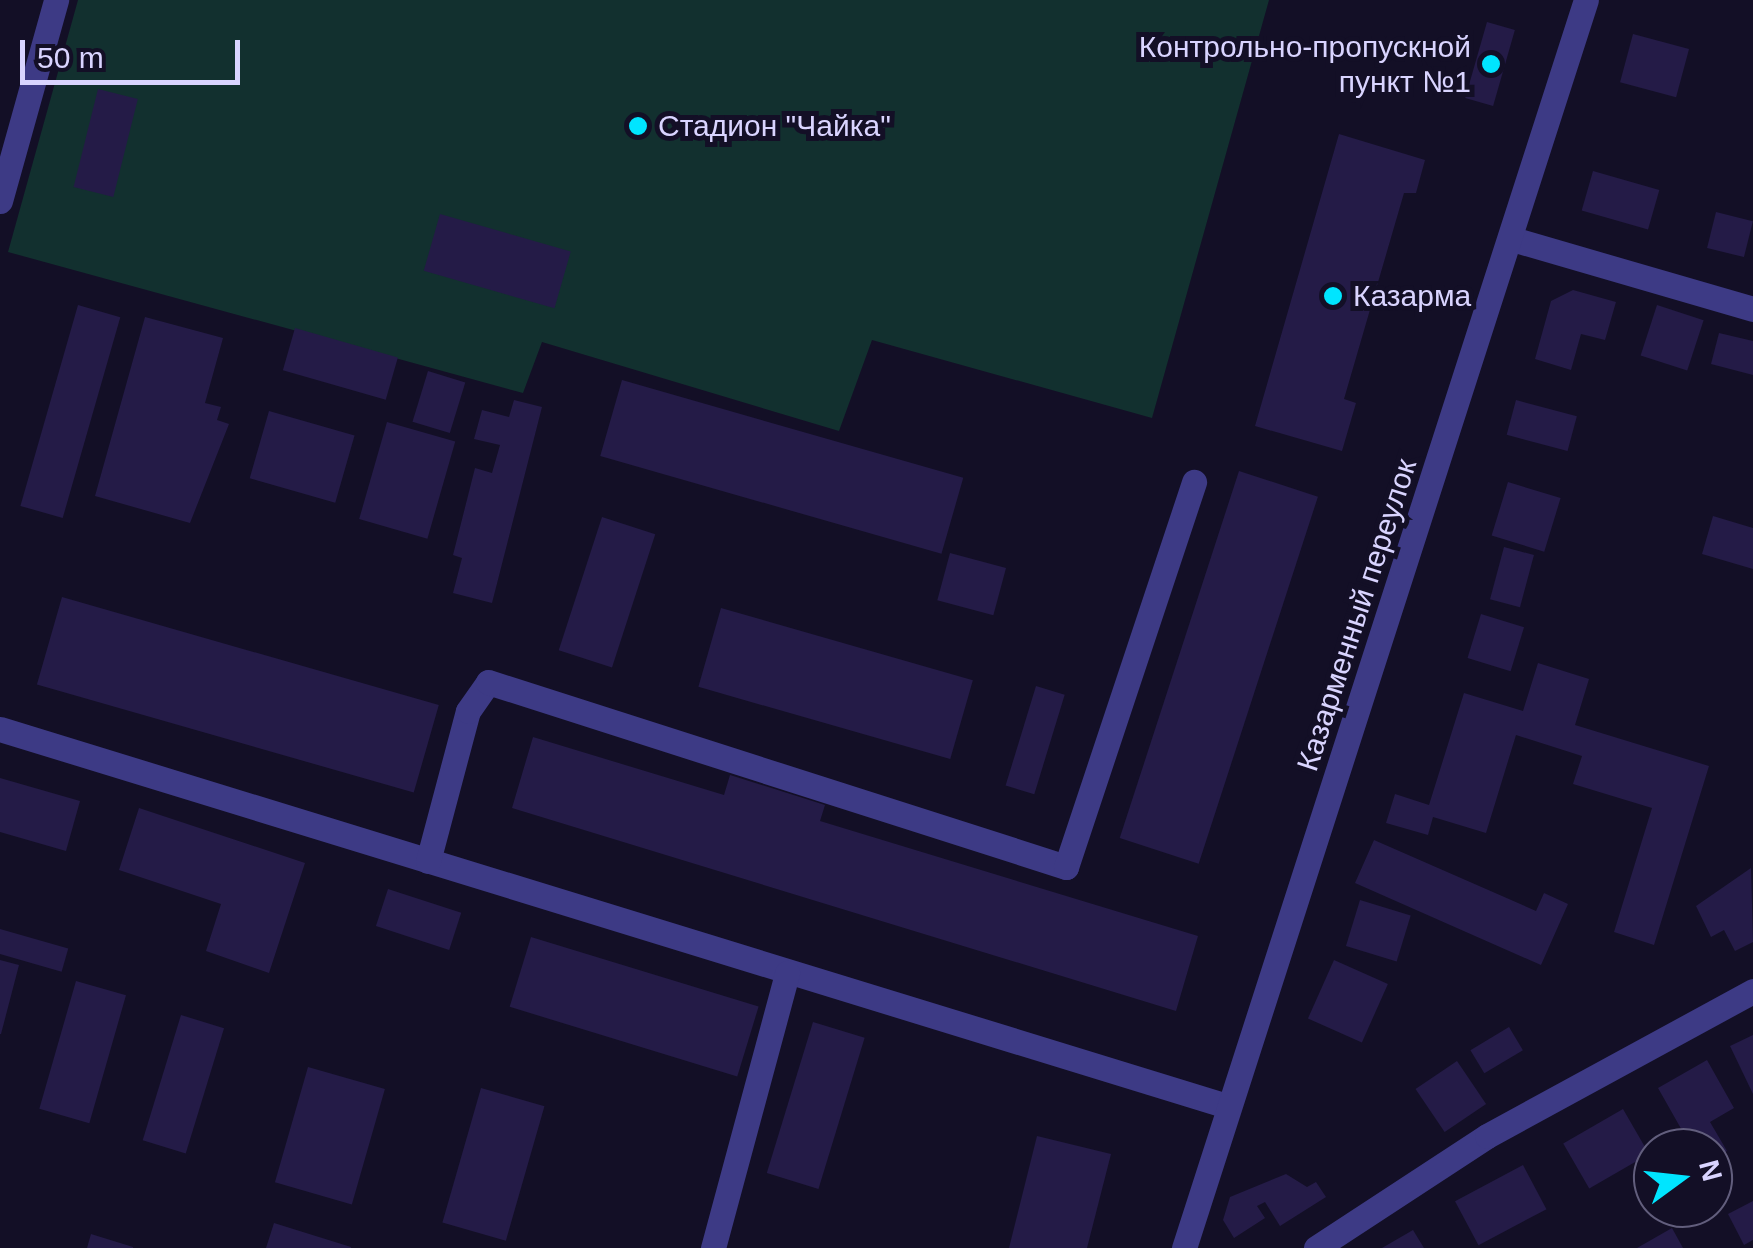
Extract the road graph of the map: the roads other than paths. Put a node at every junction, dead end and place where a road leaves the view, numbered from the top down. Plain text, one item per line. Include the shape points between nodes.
1 (56, 0) edge
2 (1586, 0) edge
3 (0, 201) edge
4 (1512, 240) junction
5 (1753, 309) edge
6 (1194, 482) dead end
7 (0, 728) edge
8 (428, 861) junction
9 (787, 973) junction
10 (1753, 991) edge
11 (1228, 1106) junction
12 (713, 1248) edge
13 (1184, 1248) edge
14 (1316, 1248) edge

1 - 3 street
2 - 4 street, Казарменный переулок
4 - 5 street
4 - 11 street, Казарменный переулок
6 - 8 street via 1066,867 488,682 468,711
7 - 8 street
8 - 9 street
9 - 11 street
9 - 12 street
10 - 14 street via 1487,1136
11 - 13 street, Казарменный переулок

